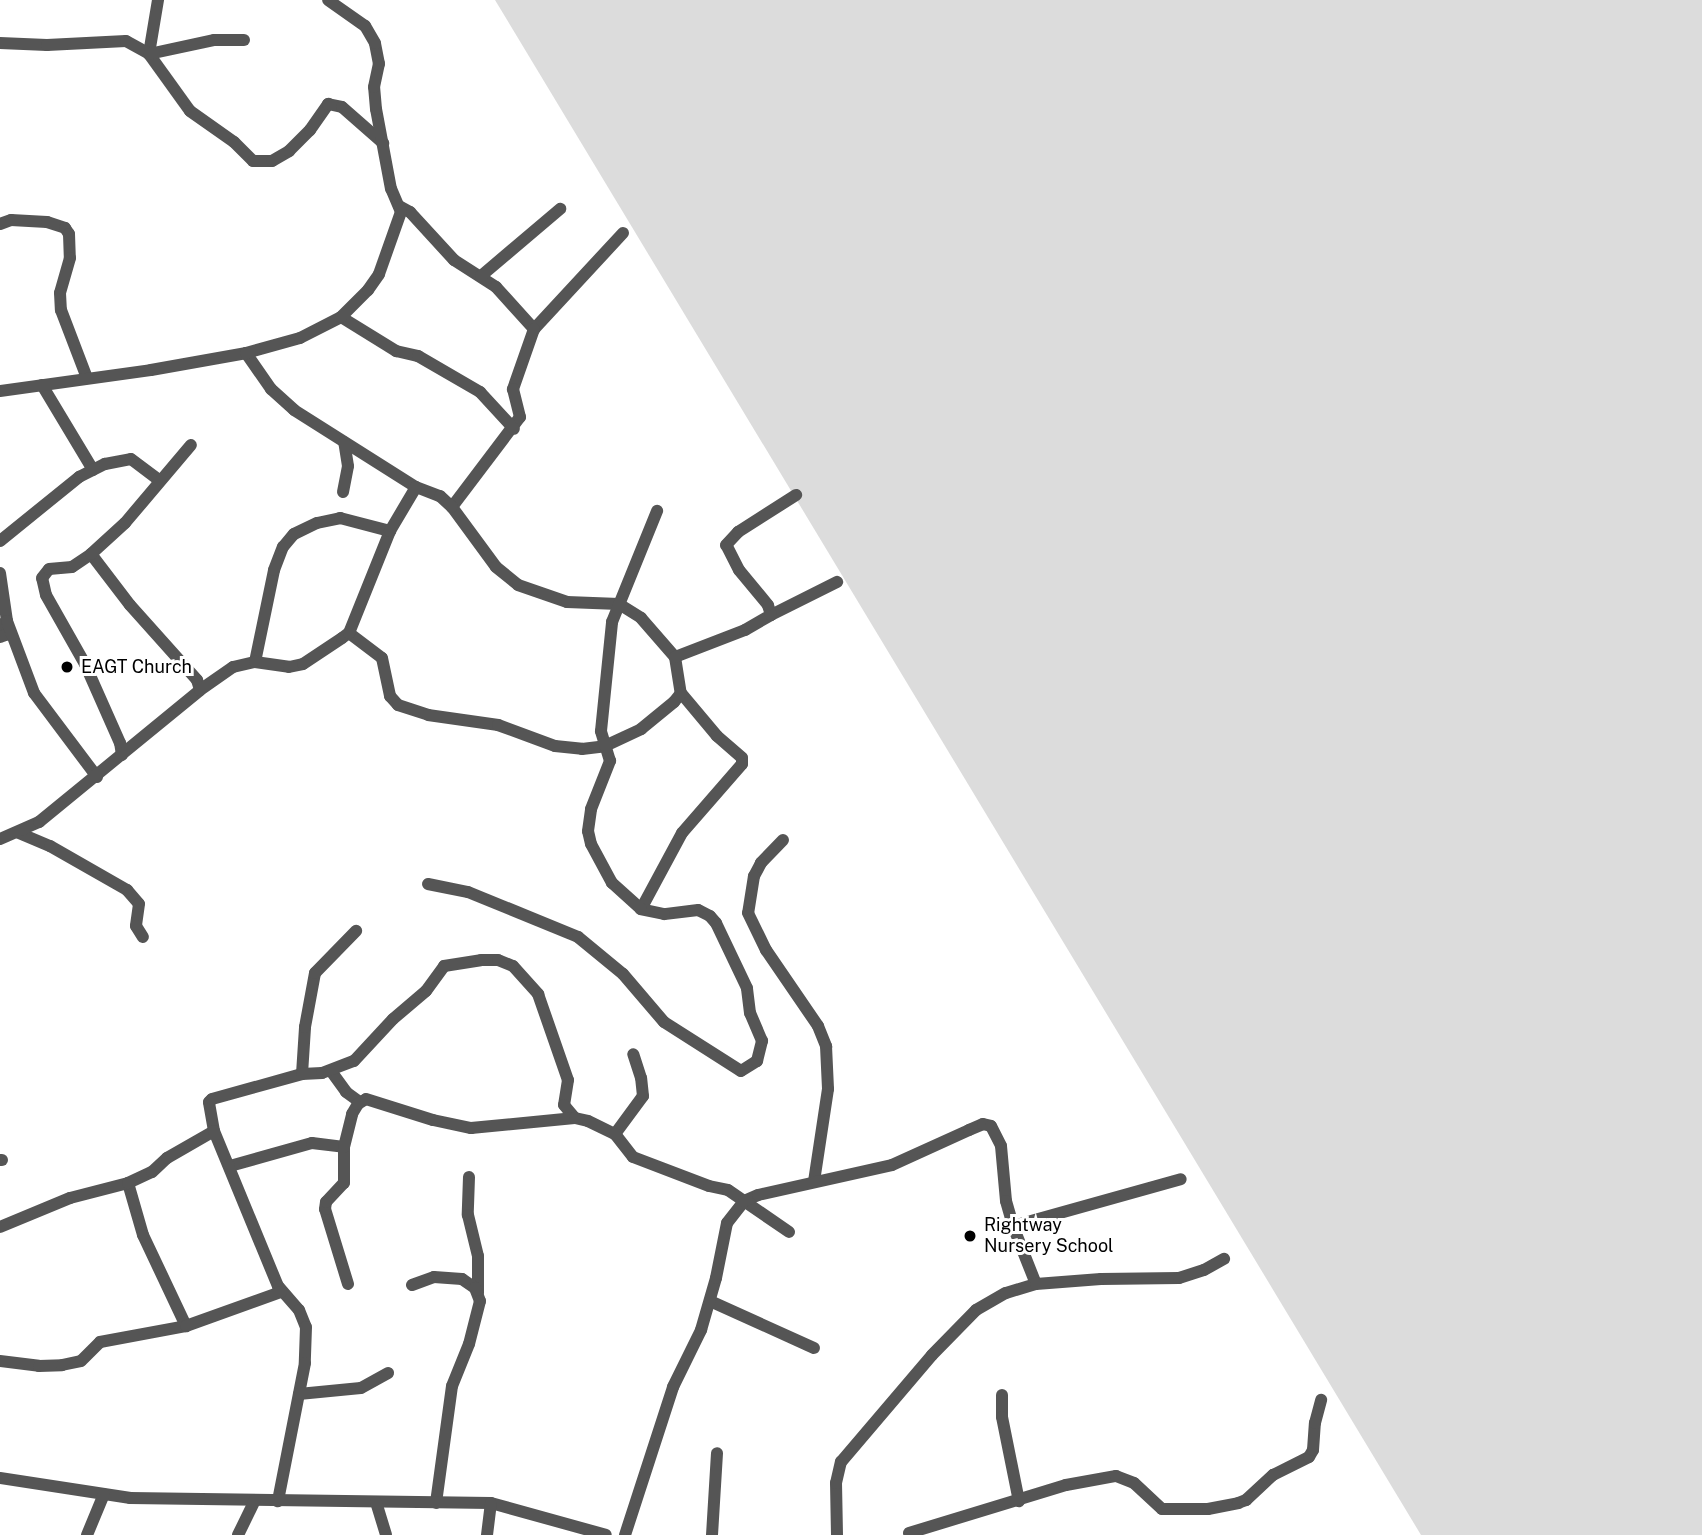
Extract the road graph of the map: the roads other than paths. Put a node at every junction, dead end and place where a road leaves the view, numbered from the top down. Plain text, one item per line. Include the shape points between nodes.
1 (158, 0) edge
2 (328, 0) edge
3 (244, 40) dead end
4 (0, 43) edge
5 (149, 54) junction
6 (384, 145) junction
7 (400, 206) junction
8 (560, 209) dead end
9 (0, 224) edge
10 (623, 233) dead end
11 (481, 276) junction
12 (341, 317) junction
13 (534, 329) junction
14 (246, 353) junction
15 (87, 378) junction
16 (42, 385) junction
17 (0, 391) edge
18 (514, 429) junction
19 (344, 442) junction
20 (191, 445) dead end
21 (93, 470) junction
22 (160, 481) junction
23 (416, 487) junction
24 (343, 492) dead end
25 (796, 495) dead end
26 (452, 507) junction
27 (657, 511) dead end
28 (390, 531) junction
29 (0, 541) edge
30 (91, 554) junction
31 (0, 573) edge
32 (837, 582) dead end
33 (619, 604) junction
34 (771, 615) junction
35 (7, 621) junction
36 (349, 632) junction
37 (0, 637) edge
38 (675, 657) junction
39 (255, 662) junction
40 (200, 690) junction
41 (681, 693) junction
42 (605, 746) junction
43 (122, 755) junction
44 (97, 777) junction
45 (19, 833) junction
46 (0, 839) edge
47 (783, 839) dead end
48 (428, 884) dead end
49 (641, 909) junction
50 (356, 931) dead end
51 (143, 937) dead end
52 (633, 1054) dead end
53 (331, 1071) junction
54 (302, 1074) junction
55 (360, 1102) junction
56 (575, 1118) junction
57 (214, 1131) junction
58 (615, 1134) junction
59 (344, 1147) junction
60 (230, 1166) junction
61 (469, 1177) dead end
62 (1181, 1179) dead end
63 (814, 1182) junction
64 (128, 1183) junction
65 (744, 1201) junction
66 (1013, 1226) junction
67 (0, 1227) edge
68 (789, 1232) dead end
69 (1224, 1259) dead end
70 (348, 1284) dead end
71 (1036, 1284) junction
72 (412, 1285) dead end
73 (281, 1292) junction
74 (478, 1293) junction
75 (710, 1301) junction
76 (186, 1326) junction
77 (814, 1348) dead end
78 (0, 1361) edge
79 (388, 1373) dead end
80 (299, 1394) junction
81 (1002, 1395) dead end
82 (1321, 1400) dead end
83 (717, 1453) dead end
84 (0, 1478) edge
85 (104, 1494) junction
86 (255, 1500) junction
87 (1019, 1500) junction
88 (278, 1501) junction
89 (376, 1502) junction
90 (436, 1503) junction
91 (491, 1503) junction
92 (906, 1534) edge
93 (87, 1535) edge
94 (237, 1535) edge
95 (386, 1535) edge
96 (487, 1535) edge
97 (606, 1535) edge
98 (625, 1535) edge
99 (712, 1535) edge
100 (838, 1535) edge

1 - 5 street
2 - 6 street via 365,26 375,43 379,64 374,93
3 - 5 street via 214,40
4 - 5 street via 126,41
5 - 6 street via 190,110 253,161 272,161 289,151 328,104 342,107
6 - 7 street via 391,189
7 - 11 street via 454,260
7 - 12 street via 401,217 379,274
8 - 11 street
9 - 15 street via 11,219 47,222 69,234 70,258 60,293 61,310
10 - 13 street
11 - 13 street
12 - 14 street via 300,338
12 - 18 street via 396,351 418,356 480,392
13 - 18 street via 513,389 521,412
14 - 15 street
14 - 19 street via 279,398
15 - 16 street
16 - 17 street
16 - 21 street
18 - 26 street
19 - 23 street
19 - 24 street via 348,466
20 - 22 street
21 - 22 street via 131,459
21 - 29 street
22 - 30 street
23 - 26 street via 440,496
23 - 28 street
25 - 34 street via 738,532 726,545
26 - 33 street via 496,567 517,585 567,601
27 - 33 street
28 - 36 street
28 - 39 street via 340,518 294,534 274,569
30 - 40 street via 197,680
30 - 43 street via 72,567 49,569 42,582 85,664
31 - 35 street
32 - 34 street
33 - 38 street via 641,618
33 - 42 street via 608,648 601,731
34 - 38 street
35 - 37 street via 1,625 5,635
35 - 44 street via 34,693
36 - 39 street via 303,664 289,667
36 - 42 street via 382,658 390,696 406,709 498,725 555,746
38 - 41 street
39 - 40 street via 233,667
40 - 43 street
41 - 42 street via 641,729
41 - 49 street via 742,758 742,764 682,833
42 - 49 street via 610,761 587,818 588,831 612,883
43 - 44 street
44 - 45 street
45 - 46 street
45 - 51 street via 127,890 139,904 136,926
47 - 63 street via 754,876 748,913 826,1046 828,1089
48 - 49 street via 468,892 578,937 623,974 664,1022 741,1071 754,1064 762,1041 750,1013 743,975 716,923 698,910 664,914
50 - 54 street via 315,973
52 - 58 street via 643,1096
53 - 54 street
53 - 55 street
53 - 56 street via 361,1056 393,1019 426,991 444,966 498,960 513,966 538,994 568,1080 564,1105
54 - 57 street via 214,1098 209,1102
55 - 56 street via 377,1101 471,1128
55 - 59 street via 352,1114
56 - 58 street
57 - 60 street
57 - 64 street
58 - 65 street via 633,1157 728,1190
59 - 60 street via 312,1143
59 - 70 street via 344,1183 326,1202 326,1209
60 - 73 street
61 - 74 street via 468,1214 478,1256
62 - 66 street
63 - 65 street
63 - 66 street via 892,1165 983,1124 991,1126 1001,1146
64 - 67 street
64 - 76 street via 143,1235
65 - 68 street
65 - 75 street via 727,1223
66 - 71 street
69 - 71 street via 1179,1278
71 - 100 street via 1006,1293 963,1321 846,1455 836,1483
72 - 74 street via 434,1277 453,1277 468,1282
73 - 76 street
73 - 80 street via 299,1310 306,1327
74 - 90 street via 479,1313 452,1386
75 - 77 street
75 - 98 street via 673,1387
76 - 78 street via 100,1342 81,1360 62,1365
79 - 80 street via 356,1389
80 - 88 street
81 - 87 street via 1002,1417
82 - 87 street via 1309,1457 1273,1475 1242,1502 1208,1509 1163,1509 1134,1483 1116,1476
83 - 99 street
84 - 85 street
85 - 86 street
85 - 93 street
86 - 88 street
86 - 94 street
87 - 92 street
88 - 89 street
89 - 90 street
89 - 95 street
90 - 91 street
91 - 96 street
91 - 97 street

